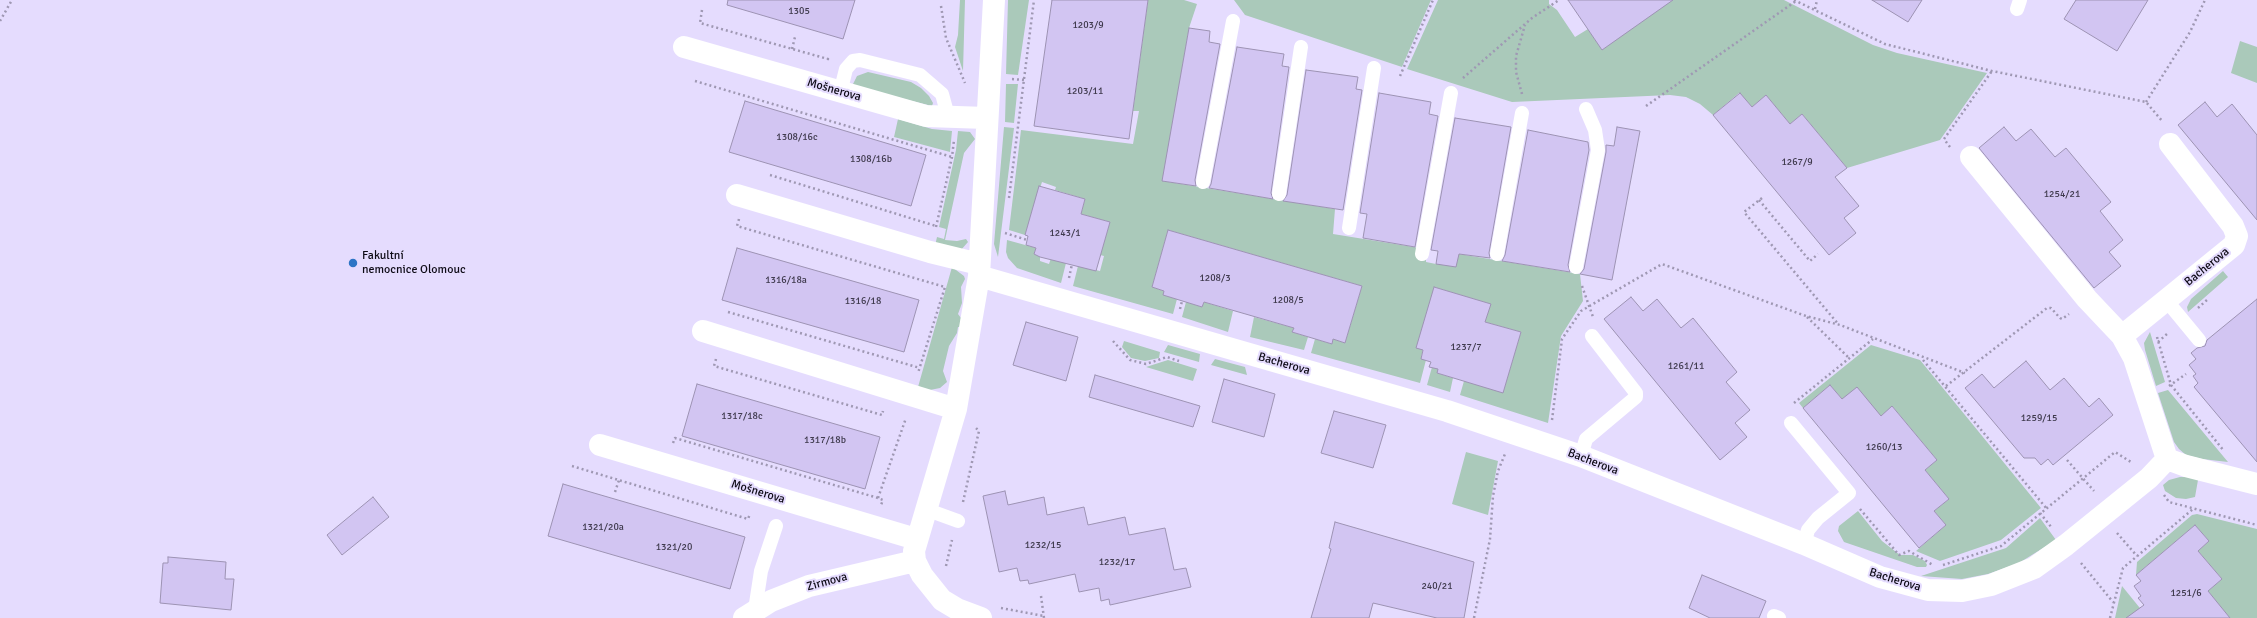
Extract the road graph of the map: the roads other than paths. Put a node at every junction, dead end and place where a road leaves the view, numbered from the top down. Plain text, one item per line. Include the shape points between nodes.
1 (994, 0) edge
2 (1233, 21) dead end
3 (684, 47) dead end
4 (1301, 47) dead end
5 (1374, 68) dead end
6 (842, 85) dead end
7 (1451, 93) road end
8 (1523, 107) road end
9 (1586, 109) dead end
10 (948, 116) junction
11 (987, 118) junction
12 (2170, 144) dead end
13 (1972, 158) road end
14 (1203, 182) dead end
15 (1279, 194) dead end
16 (741, 196) road end
17 (1349, 228) dead end
18 (1422, 254) dead end
19 (1497, 254) dead end
20 (1576, 267) dead end
21 (979, 270) junction
22 (2166, 300) junction
23 (703, 331) dead end
24 (1592, 336) dead end
25 (2122, 336) junction
26 (2199, 340) dead end
27 (956, 409) junction
28 (1791, 423) road end
29 (600, 445) dead end
30 (1581, 456) junction
31 (2167, 459) junction
32 (2257, 484) edge
33 (925, 509) junction
34 (958, 521) road end
35 (776, 526) dead end
36 (916, 539) junction
37 (1804, 544) junction
38 (915, 561) junction
39 (987, 612) edge
40 (749, 614) edge

1 - 11 street
2 - 14 lane
3 - 10 street, Mošnerova via 926,116
4 - 15 lane
5 - 17 lane
6 - 10 lane via 846,69 853,61 860,60 920,75 942,94
7 - 18 lane
8 - 19 lane
9 - 20 lane via 1595,130 1598,150
10 - 11 street, Mošnerova
11 - 21 street
12 - 22 street, Bacherova via 2234,226 2237,236 2234,245
13 - 25 street via 2087,299
16 - 21 street via 930,252
21 - 27 street
21 - 30 street, Bacherova via 1447,411
22 - 25 street, Bacherova
22 - 26 lane
23 - 27 street
24 - 30 lane via 1636,393 1636,397 1586,439
25 - 31 street via 2134,358
27 - 33 street
28 - 37 lane via 1849,493 1818,518 1808,530
29 - 36 street, Mošnerova
30 - 37 street, Bacherova
31 - 32 street
31 - 37 street, Bacherova via 2149,478 2058,552 2034,568 1991,585 1962,591 1928,590 1880,577
33 - 34 lane
33 - 36 street
35 - 40 lane
36 - 38 street
38 - 39 street via 922,575 942,600 957,610
38 - 40 street, Zirmova via 809,586 784,595

